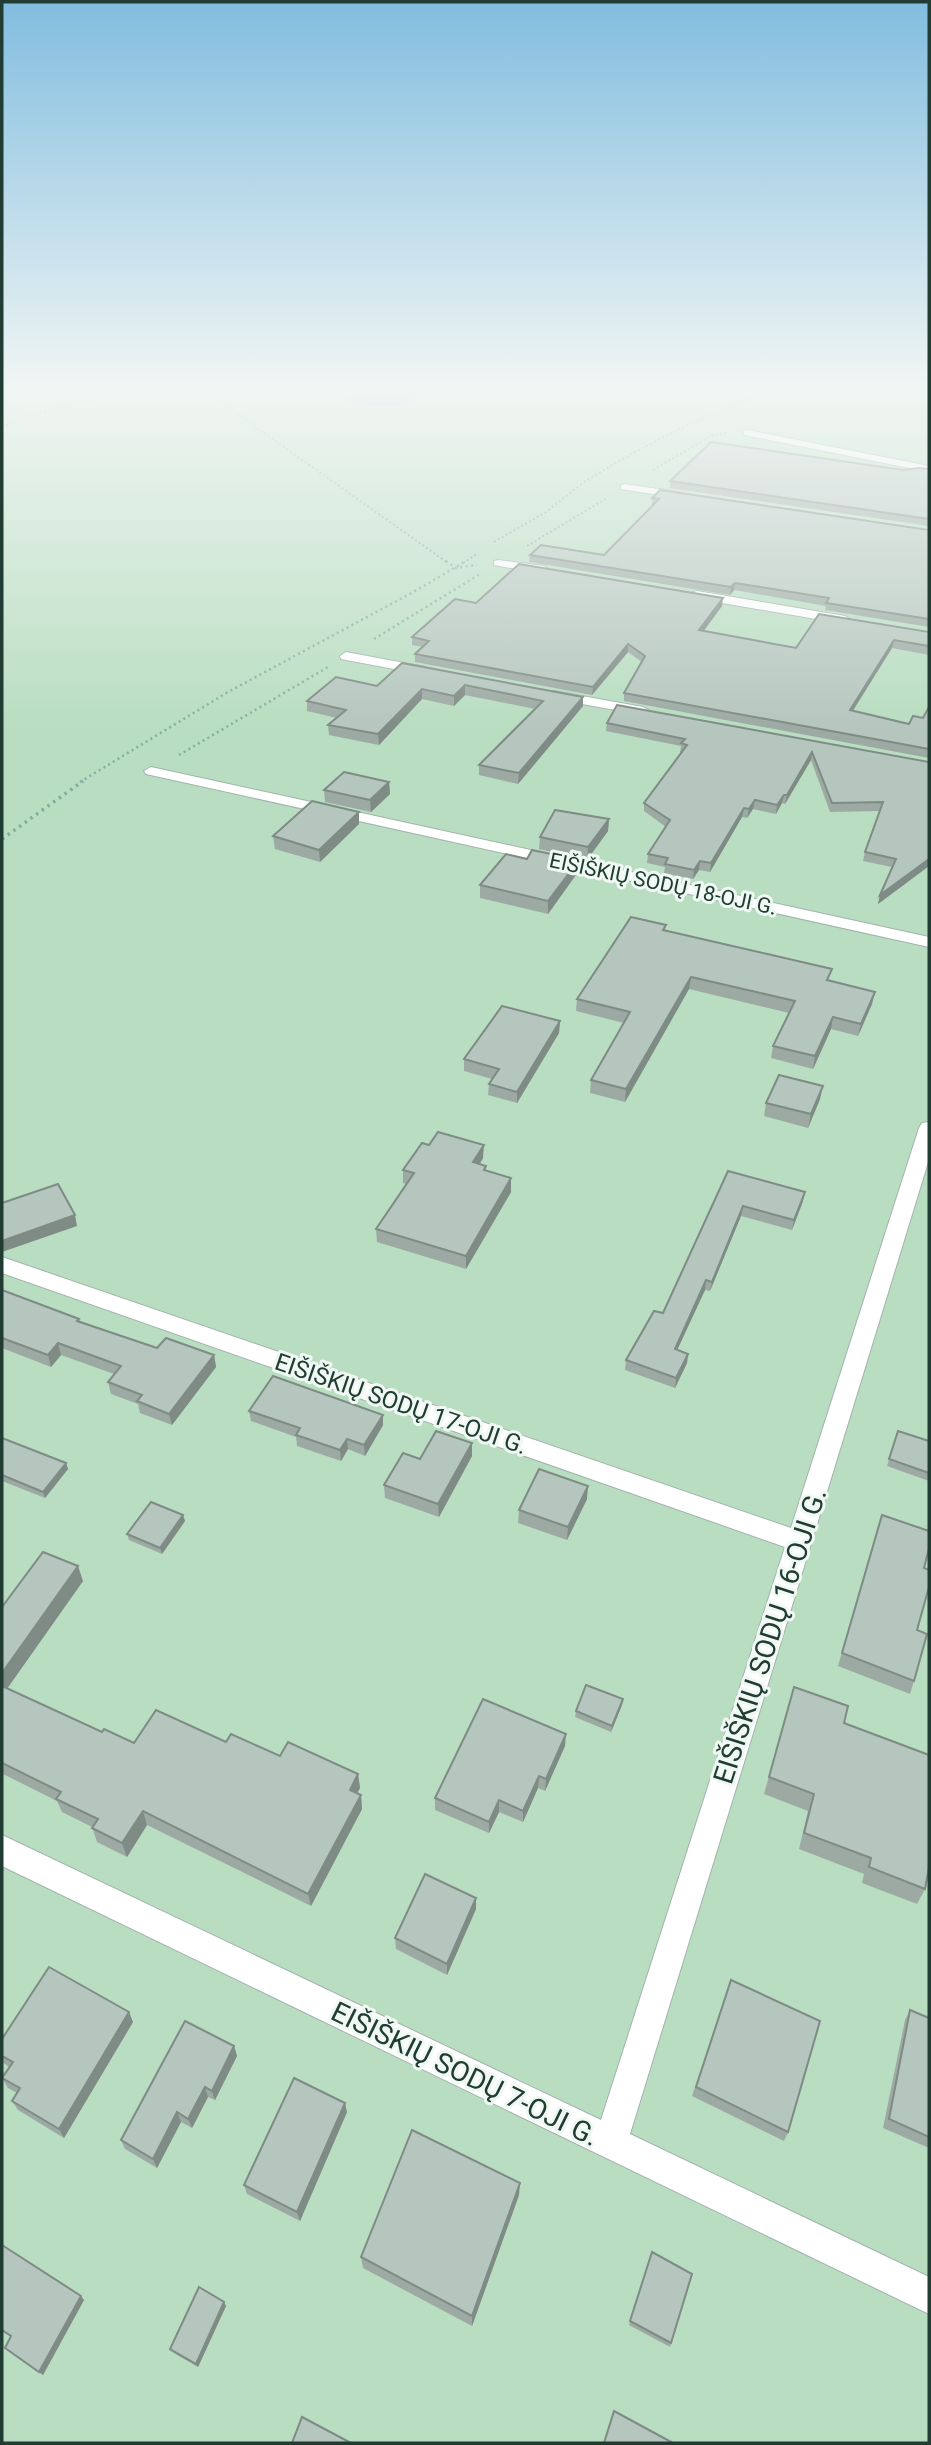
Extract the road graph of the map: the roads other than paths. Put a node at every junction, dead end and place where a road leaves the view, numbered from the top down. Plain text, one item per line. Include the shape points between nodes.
1 (498, 563) road end
2 (553, 572) edge
3 (678, 592) edge
4 (852, 621) edge
5 (346, 656) road end
6 (441, 674) edge
7 (536, 691) edge
8 (658, 714) edge
9 (151, 771) road end
10 (929, 942) edge
11 (929, 1128) edge
12 (2, 1265) edge
13 (800, 1542) junction
14 (2, 1850) edge
15 (610, 2144) junction
16 (929, 2295) edge

1 - 2 street
3 - 4 street
5 - 6 street
7 - 8 street
9 - 10 street, EIŠIŠKIŲ SODŲ 18-OJI G.
11 - 13 street, EIŠIŠKIŲ SODŲ 16-OJI G.
12 - 13 street, EIŠIŠKIŲ SODŲ 17-OJI G.
13 - 15 street, EIŠIŠKIŲ SODŲ 16-OJI G.
14 - 15 street, EIŠIŠKIŲ SODŲ 7-OJI G.
15 - 16 street, EIŠIŠKIŲ SODŲ 7-OJI G.

